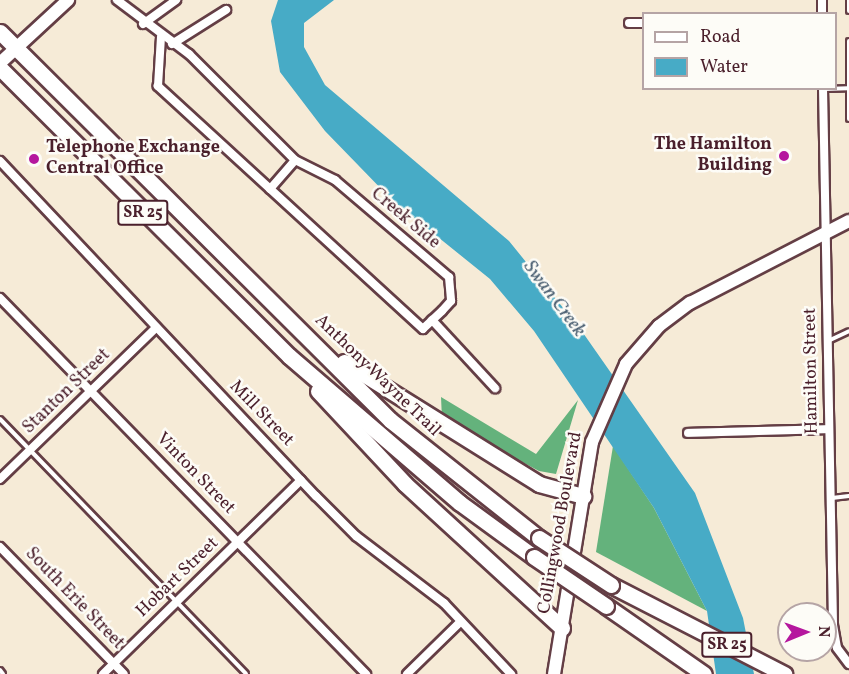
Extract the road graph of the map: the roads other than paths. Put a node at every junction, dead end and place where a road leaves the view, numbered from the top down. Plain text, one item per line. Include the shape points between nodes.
1 (68, 0) edge
2 (117, 0) edge
3 (176, 0) edge
4 (849, 0) edge
5 (226, 10) dead end
6 (849, 11) edge
7 (629, 23) dead end
8 (642, 23) edge
9 (143, 24) junction
10 (0, 32) edge
11 (161, 37) junction
12 (849, 41) edge
13 (172, 44) junction
14 (17, 49) junction
15 (0, 63) edge
16 (0, 68) edge
17 (848, 88) edge
18 (823, 90) edge
19 (849, 119) edge
20 (295, 160) junction
21 (0, 161) edge
22 (270, 189) junction
23 (849, 221) edge
24 (825, 234) junction
25 (0, 298) edge
26 (432, 320) junction
27 (156, 328) junction
28 (300, 329) junction
29 (849, 331) edge
30 (827, 341) junction
31 (289, 356) junction
32 (495, 388) dead end
33 (91, 391) junction
34 (0, 419) edge
35 (829, 429) junction
36 (688, 433) dead end
37 (30, 450) junction
38 (0, 479) edge
39 (301, 480) junction
40 (583, 496) junction
41 (849, 496) edge
42 (831, 499) junction
43 (238, 542) junction
44 (0, 547) edge
45 (177, 602) junction
46 (458, 624) junction
47 (562, 628) junction
48 (114, 664) junction
49 (849, 664) edge
50 (0, 670) edge
51 (3, 674) edge
52 (103, 674) edge
53 (124, 674) edge
54 (246, 674) edge
55 (366, 674) edge
56 (407, 674) edge
57 (511, 674) edge
58 (554, 674) edge
59 (704, 674) edge
60 (783, 674) edge

1 - 14 main road
2 - 9 street, Creek Side
3 - 9 street
4 - 6 lane
5 - 13 street
7 - 8 street
9 - 11 street, Creek Side
10 - 14 highway, Anthony Wayne Trail / SR 25
11 - 13 street, Creek Side
11 - 22 street via 158,86
12 - 17 lane
13 - 20 street, Creek Side
14 - 15 main road
14 - 28 highway, Anthony Wayne Trail / SR 25
16 - 31 highway, Anthony Wayne Trail / SR 25
17 - 19 lane
18 - 24 street, Hamilton Street
20 - 22 street
20 - 26 street, Creek Side via 335,180 449,277 451,301
21 - 27 street, Mill Street
22 - 26 street via 423,329
23 - 24 main road, Collingwood Boulevard
24 - 30 street, Hamilton Street
24 - 40 main road, Collingwood Boulevard via 674,313 626,364 592,442
25 - 33 street, Vinton Street
26 - 32 street
27 - 33 street, Stanton Street
27 - 39 street, Mill Street
28 - 40 highway via 453,434 539,484
28 - 60 highway, Anthony Wayne Trail / SR 25, bridge via 390,420 539,538 611,585
29 - 30 lane
30 - 35 street, Hamilton Street
31 - 47 highway via 405,484
31 - 59 highway, Anthony Wayne Trail / SR 25, bridge via 460,503
33 - 37 street, Stanton Street
33 - 43 street, Vinton Street
34 - 37 lane
35 - 36 street
35 - 42 street, Hamilton Street
37 - 38 street, Stanton Street
37 - 45 lane
39 - 43 street, Hobart Street
39 - 46 street, Mill Street via 357,536 444,603
40 - 47 main road, Collingwood Boulevard
41 - 42 lane
42 - 49 street, Hamilton Street via 839,651
43 - 45 street, Hobart Street
43 - 55 street, Vinton Street
44 - 48 street, South Erie Street
45 - 48 street, Hobart Street
45 - 54 lane
46 - 56 street
46 - 57 street, Mill Street
47 - 58 main road, Collingwood Boulevard
48 - 52 street, Hobart Street
48 - 53 street, South Erie Street
50 - 51 lane

